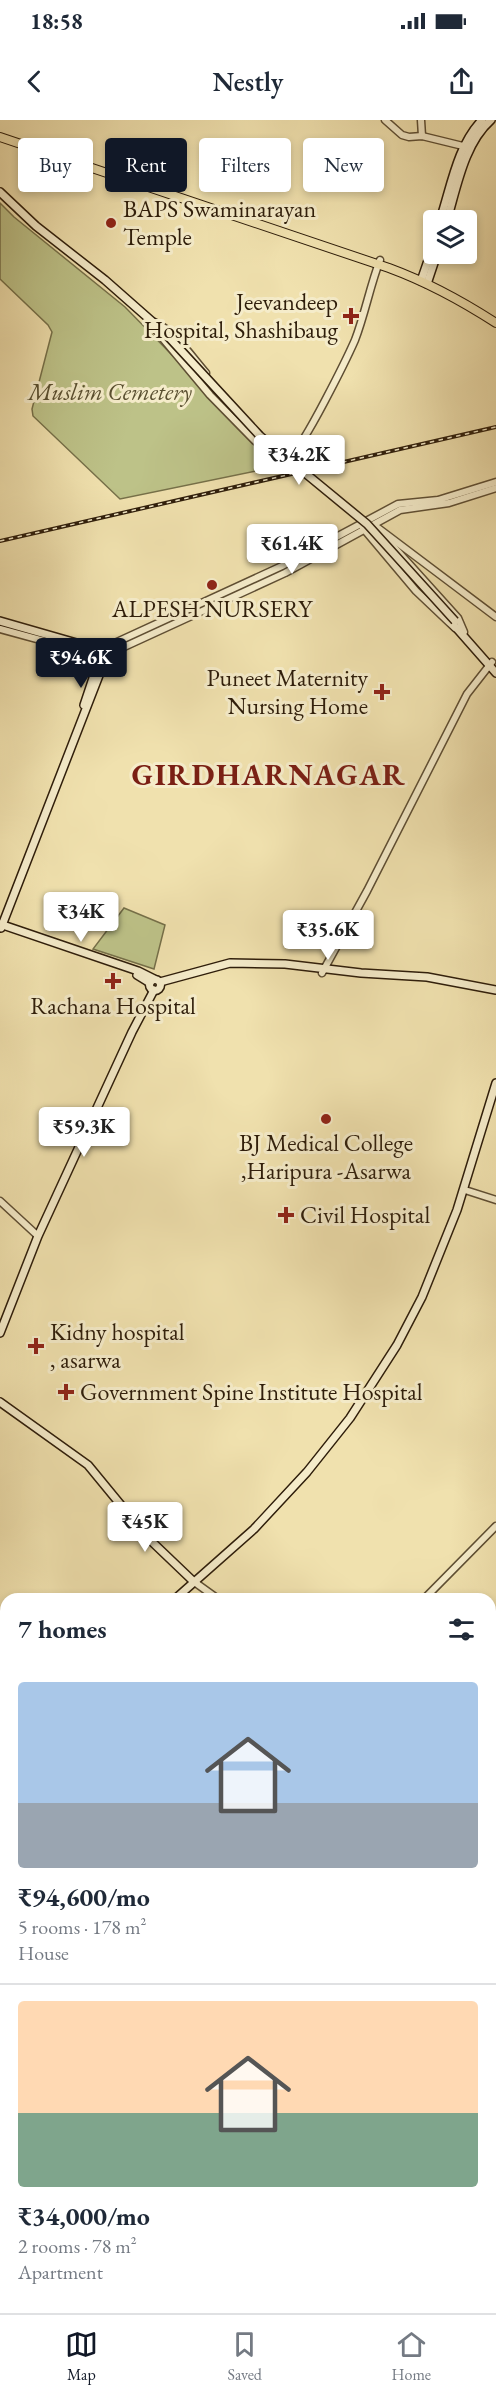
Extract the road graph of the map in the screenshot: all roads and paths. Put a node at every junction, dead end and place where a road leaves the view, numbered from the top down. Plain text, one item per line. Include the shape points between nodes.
1 (385, 120) edge
2 (422, 120) edge
3 (482, 120) edge
4 (491, 120) edge
5 (0, 134) edge
6 (422, 135) junction
7 (467, 147) junction
8 (0, 194) edge
9 (444, 210) edge
10 (450, 210) edge
11 (379, 262) junction
12 (429, 264) edge
13 (432, 264) edge
14 (425, 280) junction
15 (496, 319) edge
16 (151, 322) junction
17 (496, 323) edge
18 (339, 372) junction
19 (496, 482) edge
20 (496, 488) edge
21 (374, 524) junction
22 (362, 528) junction
23 (496, 617) edge
24 (0, 621) edge
25 (0, 629) edge
26 (462, 632) junction
27 (85, 646) junction
28 (104, 653) junction
29 (493, 665) edge
30 (496, 673) edge
31 (0, 926) edge
32 (323, 971) junction
33 (155, 984) junction
34 (496, 992) edge
35 (496, 1083) edge
36 (496, 1094) edge
37 (466, 1190) junction
38 (496, 1200) edge
39 (0, 1201) edge
40 (37, 1235) junction
41 (0, 1321) edge
42 (0, 1333) edge
43 (0, 1402) edge
44 (496, 1526) edge
45 (193, 1581) junction
46 (181, 1593) edge
47 (210, 1593) edge
48 (430, 1593) edge

1 - 6 street via 402,135
2 - 6 street
3 - 7 main road via 471,131
4 - 7 main road
5 - 11 main road
6 - 7 street
7 - 9 main road
7 - 10 main road
8 - 16 main road via 34,229
11 - 14 main road
11 - 18 street via 355,340
12 - 14 main road
13 - 14 main road
14 - 15 main road
14 - 17 main road
16 - 18 street via 162,325 252,425 286,453 291,454 302,442
16 - 18 street via 210,395 279,460 300,452
16 - 26 main road, bridge via 258,438 364,525
19 - 21 street via 438,500 398,504
20 - 21 street via 449,503 400,510
21 - 22 street
21 - 23 street
21 - 26 street via 458,618
22 - 26 street via 416,591 449,625
22 - 28 street
24 - 27 main road
25 - 27 street via 77,650
26 - 29 main road
27 - 28 main road
28 - 31 main road
29 - 30 main road
29 - 32 street via 468,693
31 - 33 main road
32 - 33 main road via 230,967
32 - 34 main road
33 - 40 main road
35 - 37 main road
36 - 37 main road
37 - 38 street
37 - 45 main road via 412,1317 350,1418 281,1500
39 - 40 street
40 - 41 main road
40 - 42 main road
43 - 45 main road via 88,1465 148,1538
44 - 48 street
45 - 46 main road
45 - 47 street

